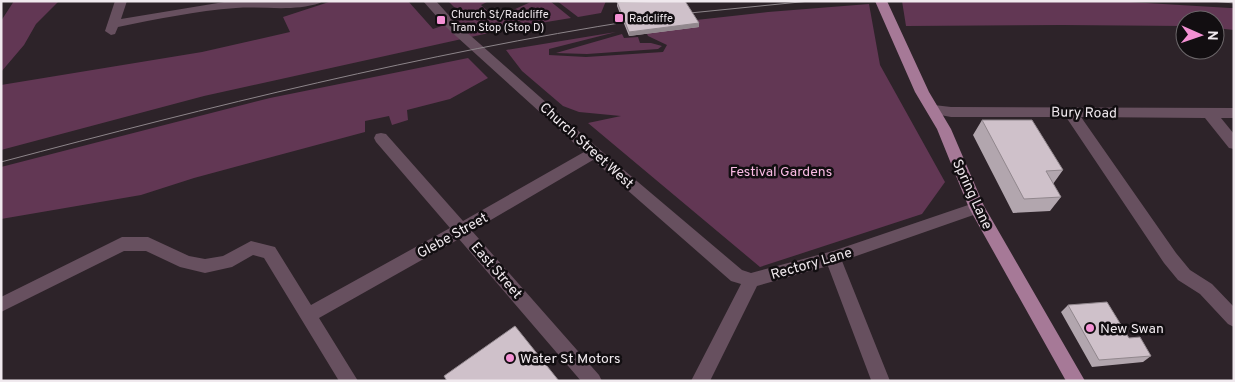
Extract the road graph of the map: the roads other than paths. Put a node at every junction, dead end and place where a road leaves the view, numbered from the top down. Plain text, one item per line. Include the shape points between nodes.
1 (121, 1) edge
2 (316, 1) edge
3 (429, 1) edge
4 (882, 1) edge
5 (934, 110) junction
6 (1069, 111) junction
7 (1209, 113) junction
8 (1234, 113) edge
9 (381, 138) dead end
10 (1234, 144) edge
11 (594, 153) junction
12 (977, 208) junction
13 (462, 229) junction
14 (833, 258) junction
15 (751, 280) junction
16 (1, 305) edge
17 (309, 315) junction
18 (1234, 319) edge
19 (349, 381) edge
20 (593, 381) edge
21 (700, 381) edge
22 (881, 381) edge
23 (1076, 381) edge

1 - 2 street via 112,28 220,6 257,4 291,7
3 - 11 street, Church Street West via 450,24
4 - 5 main road, Spring Lane via 922,92
5 - 6 street, Bury Road
5 - 12 main road, Spring Lane
6 - 7 street, Bury Road
6 - 18 street via 1170,258 1184,275 1206,289
7 - 8 street, Bury Road
7 - 10 street
9 - 13 street, East Street
11 - 13 street, Glebe Street
11 - 15 street, Church Street West via 737,276
12 - 14 street, Rectory Lane
12 - 23 main road, Spring Lane
13 - 17 street, Glebe Street
13 - 20 street, East Street
14 - 15 street, Rectory Lane
14 - 22 street
15 - 21 street
16 - 17 street via 122,244 148,244 186,262 205,266 226,262 251,248 269,252
17 - 19 street

